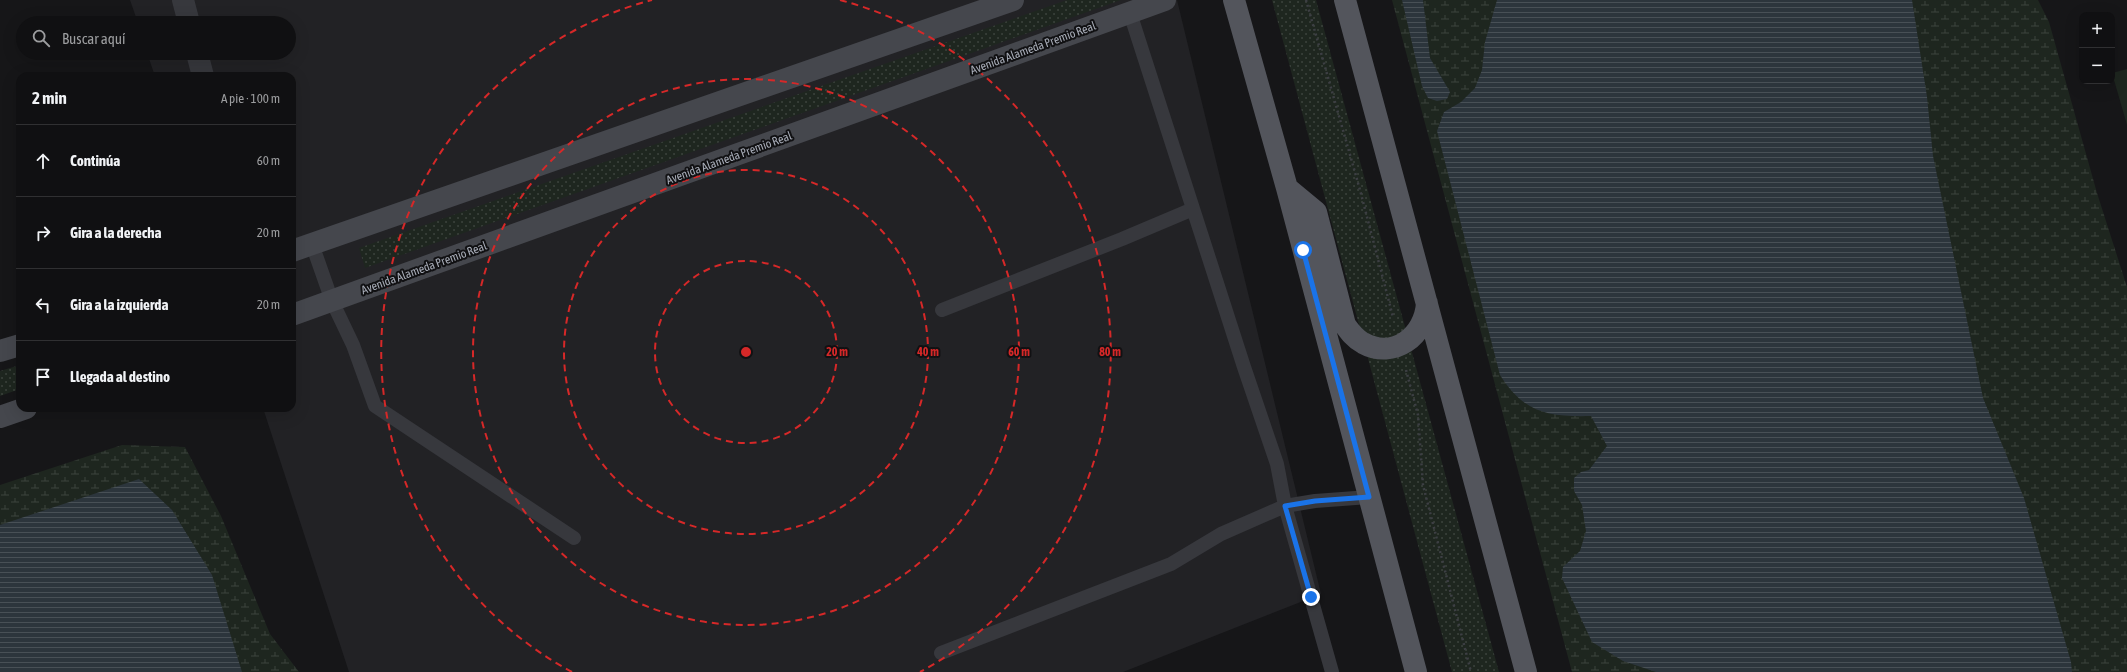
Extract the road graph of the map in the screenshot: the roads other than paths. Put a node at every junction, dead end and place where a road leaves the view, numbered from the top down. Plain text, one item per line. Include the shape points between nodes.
1 (183, 0) edge
2 (1013, 0) edge
3 (1165, 0) edge
4 (1234, 0) edge
5 (1345, 0) edge
6 (1130, 13) junction
7 (187, 16) edge
8 (199, 60) edge
9 (202, 72) edge
10 (1287, 188) junction
11 (1193, 209) junction
12 (302, 248) edge
13 (332, 301) junction
14 (1427, 302) junction
15 (942, 310) dead end
16 (296, 314) edge
17 (16, 346) edge
18 (0, 352) edge
19 (16, 411) edge
20 (0, 417) edge
21 (1369, 497) junction
22 (1285, 506) junction
23 (574, 538) dead end
24 (941, 653) dead end
25 (1332, 672) edge
26 (1416, 672) edge
27 (1526, 672) edge

1 - 7 street
2 - 12 street
3 - 6 street, Avenida Alameda Premio Real
4 - 10 main road
5 - 14 main road
6 - 11 lane
6 - 13 street, Avenida Alameda Premio Real
8 - 9 street
10 - 14 main road via 1316,212 1345,325 1362,343 1387,348 1400,345 1417,333 1423,324
10 - 21 main road
11 - 15 lane
11 - 22 lane via 1277,464
12 - 13 lane
13 - 16 street, Avenida Alameda Premio Real
13 - 23 lane via 353,345 375,406
14 - 27 main road
17 - 18 street
19 - 20 street
21 - 22 lane
21 - 26 main road
22 - 24 lane via 1221,534 1171,564
22 - 25 lane

